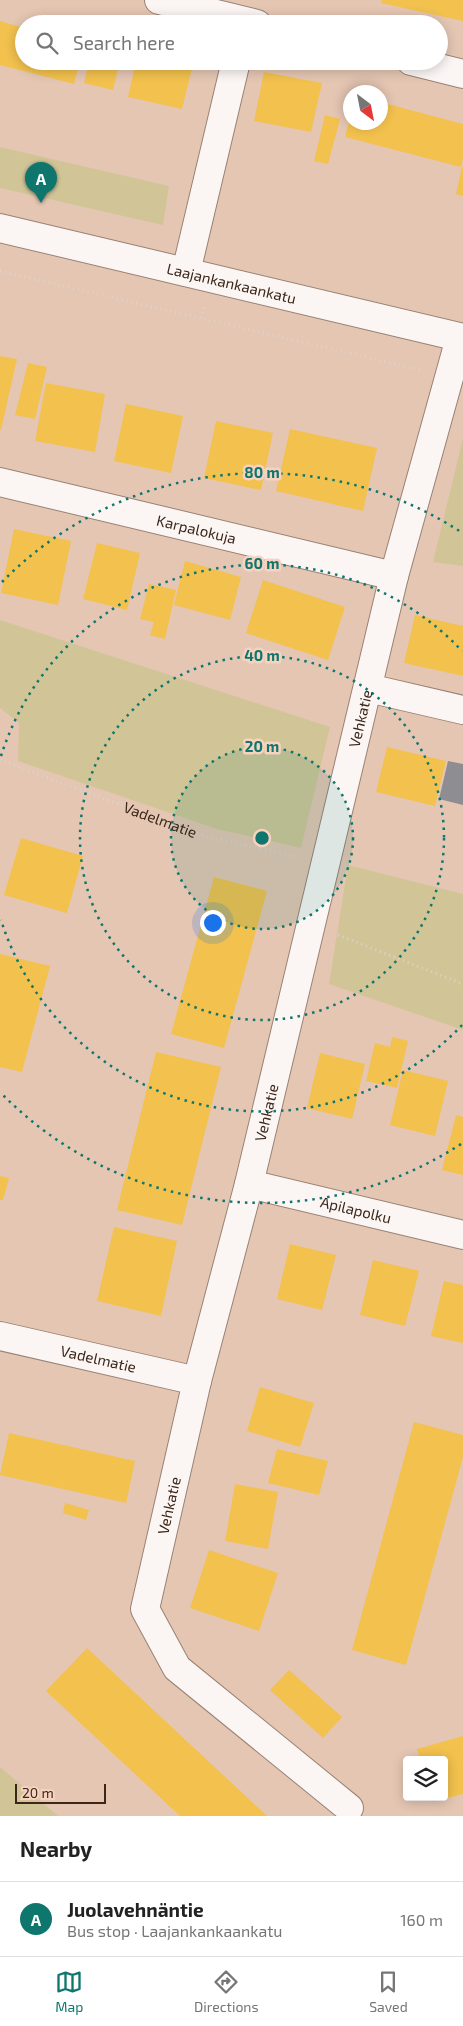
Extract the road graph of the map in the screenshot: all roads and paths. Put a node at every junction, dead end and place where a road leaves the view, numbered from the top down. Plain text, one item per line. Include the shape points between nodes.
1 (159, 0) edge
2 (238, 15) edge
3 (234, 70) edge
4 (447, 70) edge
5 (463, 74) edge
6 (0, 228) edge
7 (0, 271) edge
8 (186, 272) junction
9 (461, 338) edge
10 (448, 376) junction
11 (0, 482) edge
12 (394, 576) junction
13 (368, 688) junction
14 (463, 710) edge
15 (0, 760) edge
16 (325, 863) junction
17 (311, 921) junction
18 (463, 984) edge
19 (249, 1184) junction
20 (463, 1235) edge
21 (0, 1336) edge
22 (197, 1381) junction
23 (349, 1808) dead end

1 - 2 street
3 - 8 street
4 - 5 street
6 - 8 street, Laajankankaankatu
7 - 10 path
8 - 9 street, Laajankankaankatu
9 - 10 street, Vehkatie
10 - 12 street, Vehkatie
11 - 12 street, Karpalokuja
12 - 13 street, Vehkatie
13 - 14 street
13 - 16 street, Vehkatie
15 - 16 path, Vadelmatie via 208,837
16 - 17 street, Vehkatie
17 - 18 path via 340,936
17 - 19 street, Vehkatie
19 - 20 street, Apilapolku
19 - 22 street, Vehkatie
21 - 22 street, Vadelmatie
22 - 23 street, Vehkatie via 146,1609 177,1668

